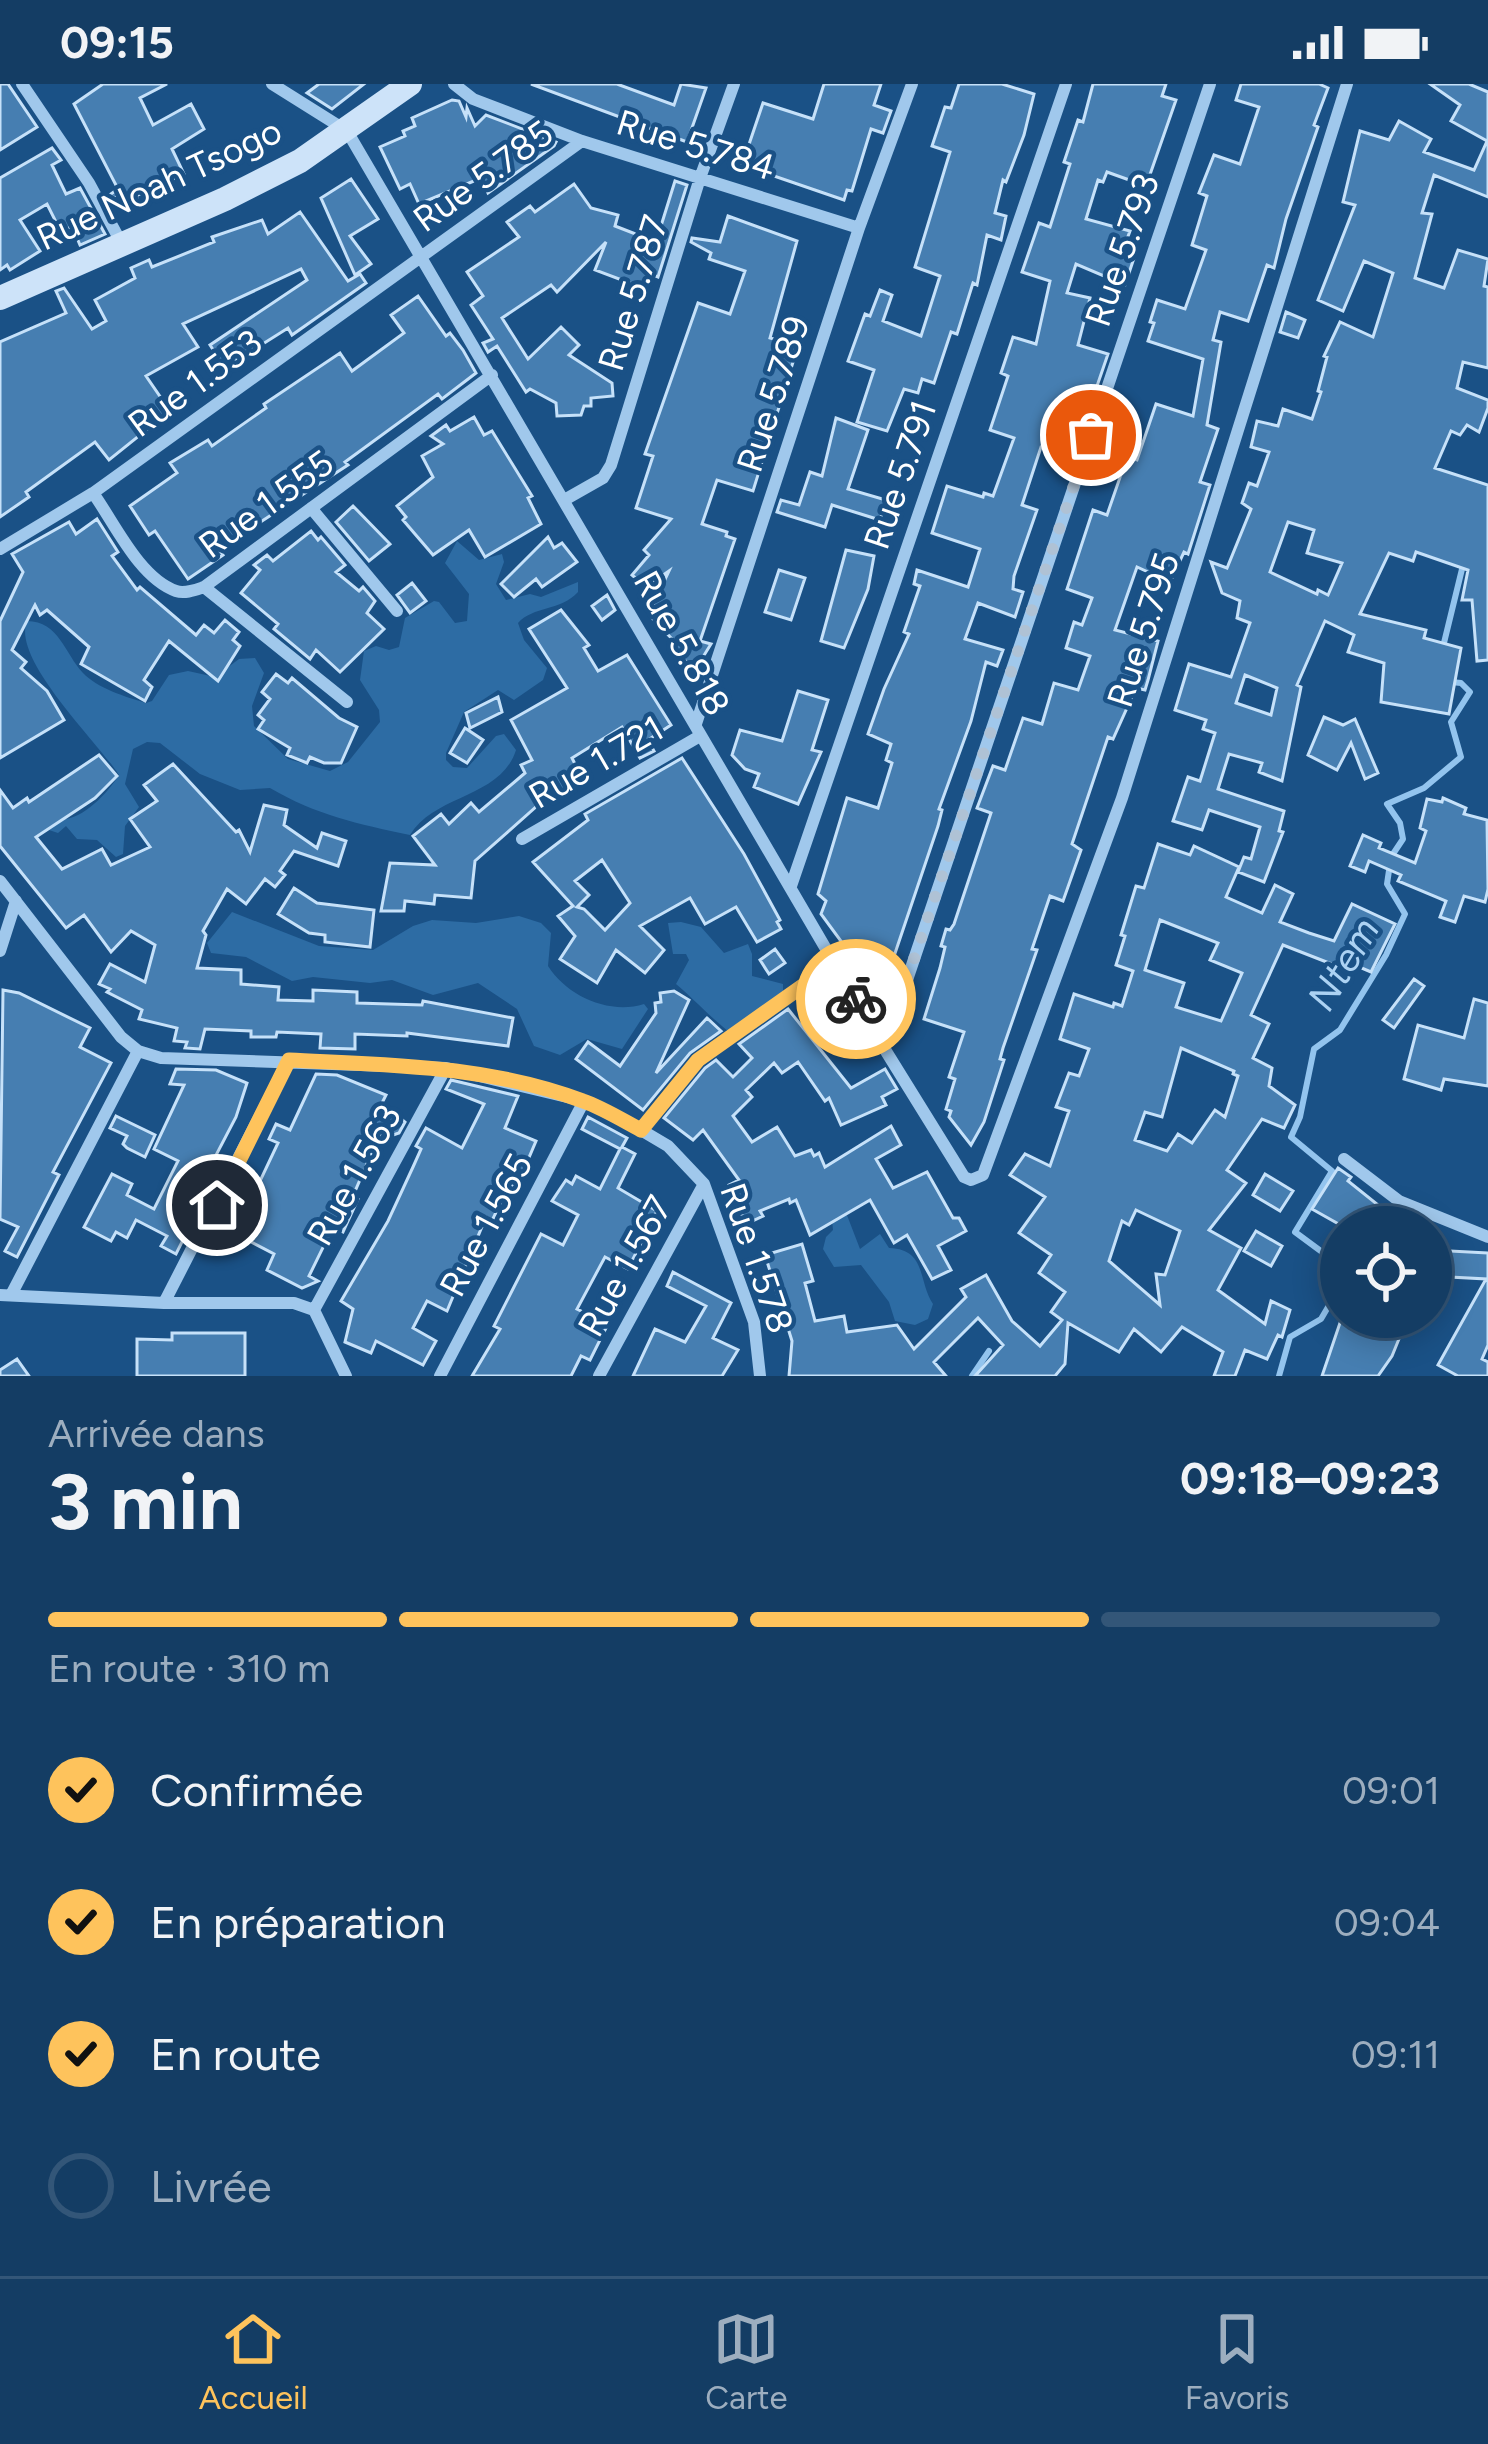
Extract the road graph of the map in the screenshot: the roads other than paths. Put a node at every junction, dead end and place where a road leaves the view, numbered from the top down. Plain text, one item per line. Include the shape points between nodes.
1 (22, 84) edge
2 (272, 84) edge
3 (410, 84) edge
4 (454, 84) edge
5 (734, 84) edge
6 (912, 84) edge
7 (1066, 84) edge
8 (1210, 84) edge
9 (1347, 84) edge
10 (346, 131) junction
11 (582, 141) junction
12 (700, 178) junction
13 (859, 228) junction
14 (122, 244) junction
15 (420, 260) junction
16 (0, 298) edge
17 (492, 375) junction
18 (93, 493) junction
19 (566, 500) junction
20 (311, 508) junction
21 (0, 549) edge
22 (205, 587) junction
23 (397, 611) dead end
24 (347, 702) dead end
25 (698, 730) junction
26 (522, 839) dead end
27 (0, 881) edge
28 (791, 886) junction
29 (16, 901) junction
30 (0, 951) edge
31 (835, 963) junction
32 (884, 1048) junction
33 (138, 1051) junction
34 (289, 1060) junction
35 (446, 1068) junction
36 (584, 1101) junction
37 (641, 1130) junction
38 (1344, 1159) dead end
39 (971, 1180) joint
40 (704, 1184) junction
41 (1488, 1237) edge
42 (6, 1295) edge
43 (164, 1303) junction
44 (314, 1310) junction
45 (346, 1376) edge
46 (440, 1376) edge
47 (599, 1376) edge
48 (760, 1376) edge

1 - 14 street
2 - 10 street
3 - 10 main road, Rue Noah Tsogo
4 - 11 street, Rue 5.784
5 - 12 street, Rue 5.787
6 - 13 street, Rue 5.789
7 - 28 street, Rue 5.791
8 - 32 street, Rue 5.793
9 - 39 street, Rue 5.795 via 1122,798 983,1175
10 - 14 main road, Rue Noah Tsogo via 225,199
10 - 15 street, Rue 5.818
11 - 12 street, Rue 5.784
11 - 15 street, Rue 5.785
12 - 13 street, Rue 5.784
12 - 19 street, Rue 5.787 via 611,465
13 - 25 street, Rue 5.789
14 - 16 main road, Rue Noah Tsogo
15 - 17 street, Rue 5.818
15 - 18 street, Rue 1.553
17 - 19 street, Rue 5.818
17 - 20 street, Rue 1.555
18 - 21 street, Rue 1.553
18 - 22 street, Rue 1.555 via 149,572 181,592
19 - 25 street, Rue 5.818
20 - 22 street, Rue 1.555
20 - 23 street
22 - 24 street
25 - 26 street, Rue 1.721
25 - 28 street, Rue 5.818
27 - 29 street
28 - 31 street, Rue 5.818
29 - 30 street
29 - 33 street
31 - 32 street, Rue 5.818
31 - 37 street via 698,1060
32 - 39 street, Rue 5.818
33 - 34 street, Rue 1.578
33 - 42 street
34 - 35 street, Rue 1.578
34 - 43 street
35 - 36 street, Rue 1.578
35 - 44 street, Rue 1.563
36 - 37 street, Rue 1.578
36 - 46 street, Rue 1.565
37 - 40 street, Rue 1.578
38 - 41 street via 1399,1201
40 - 47 street, Rue 1.567
40 - 48 street, Rue 1.578 via 754,1322
42 - 43 street
43 - 44 street via 294,1303
44 - 45 street

